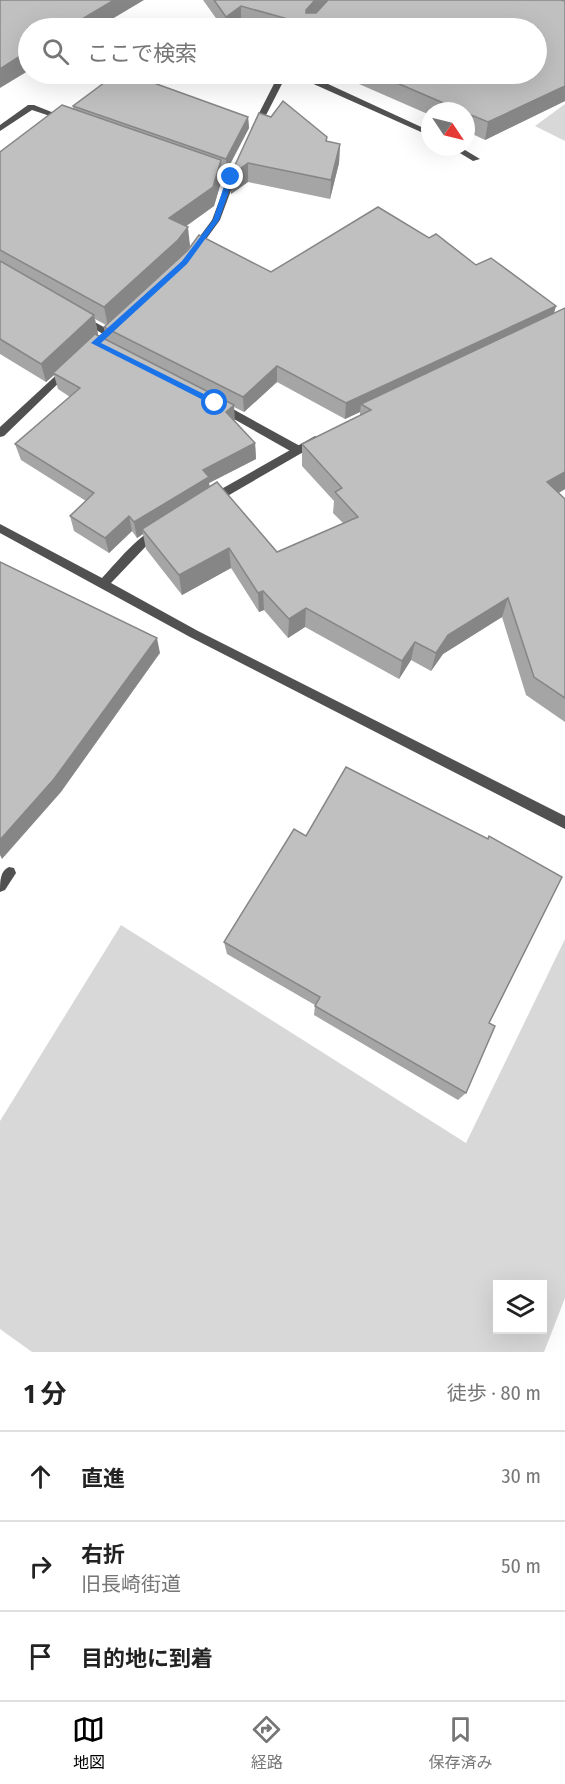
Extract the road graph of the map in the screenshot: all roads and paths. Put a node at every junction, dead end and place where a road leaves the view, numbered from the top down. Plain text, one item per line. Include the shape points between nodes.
1 (280, 84) edge
2 (321, 84) edge
3 (75, 122) edge
4 (0, 129) edge
5 (421, 130) edge
6 (252, 136) edge
7 (241, 156) edge
8 (470, 156) edge
9 (476, 159) dead end
10 (219, 173) edge
11 (231, 177) junction
12 (185, 263) edge
13 (77, 315) edge
14 (115, 325) edge
15 (78, 360) edge
16 (215, 403) edge
17 (0, 434) edge
18 (328, 434) edge
19 (296, 449) junction
20 (206, 503) edge
21 (166, 527) edge
22 (0, 528) edge
23 (104, 584) junction
24 (565, 823) edge
25 (9, 873) dead end
26 (0, 885) edge

1 - 6 street
2 - 5 street
3 - 4 street via 31,107
7 - 11 street
8 - 9 street
10 - 11 street
11 - 12 street via 216,220
13 - 14 street via 104,335
15 - 17 street
16 - 19 street
18 - 19 street
19 - 20 street
21 - 23 street via 146,539
22 - 23 street
23 - 24 street
25 - 26 street

